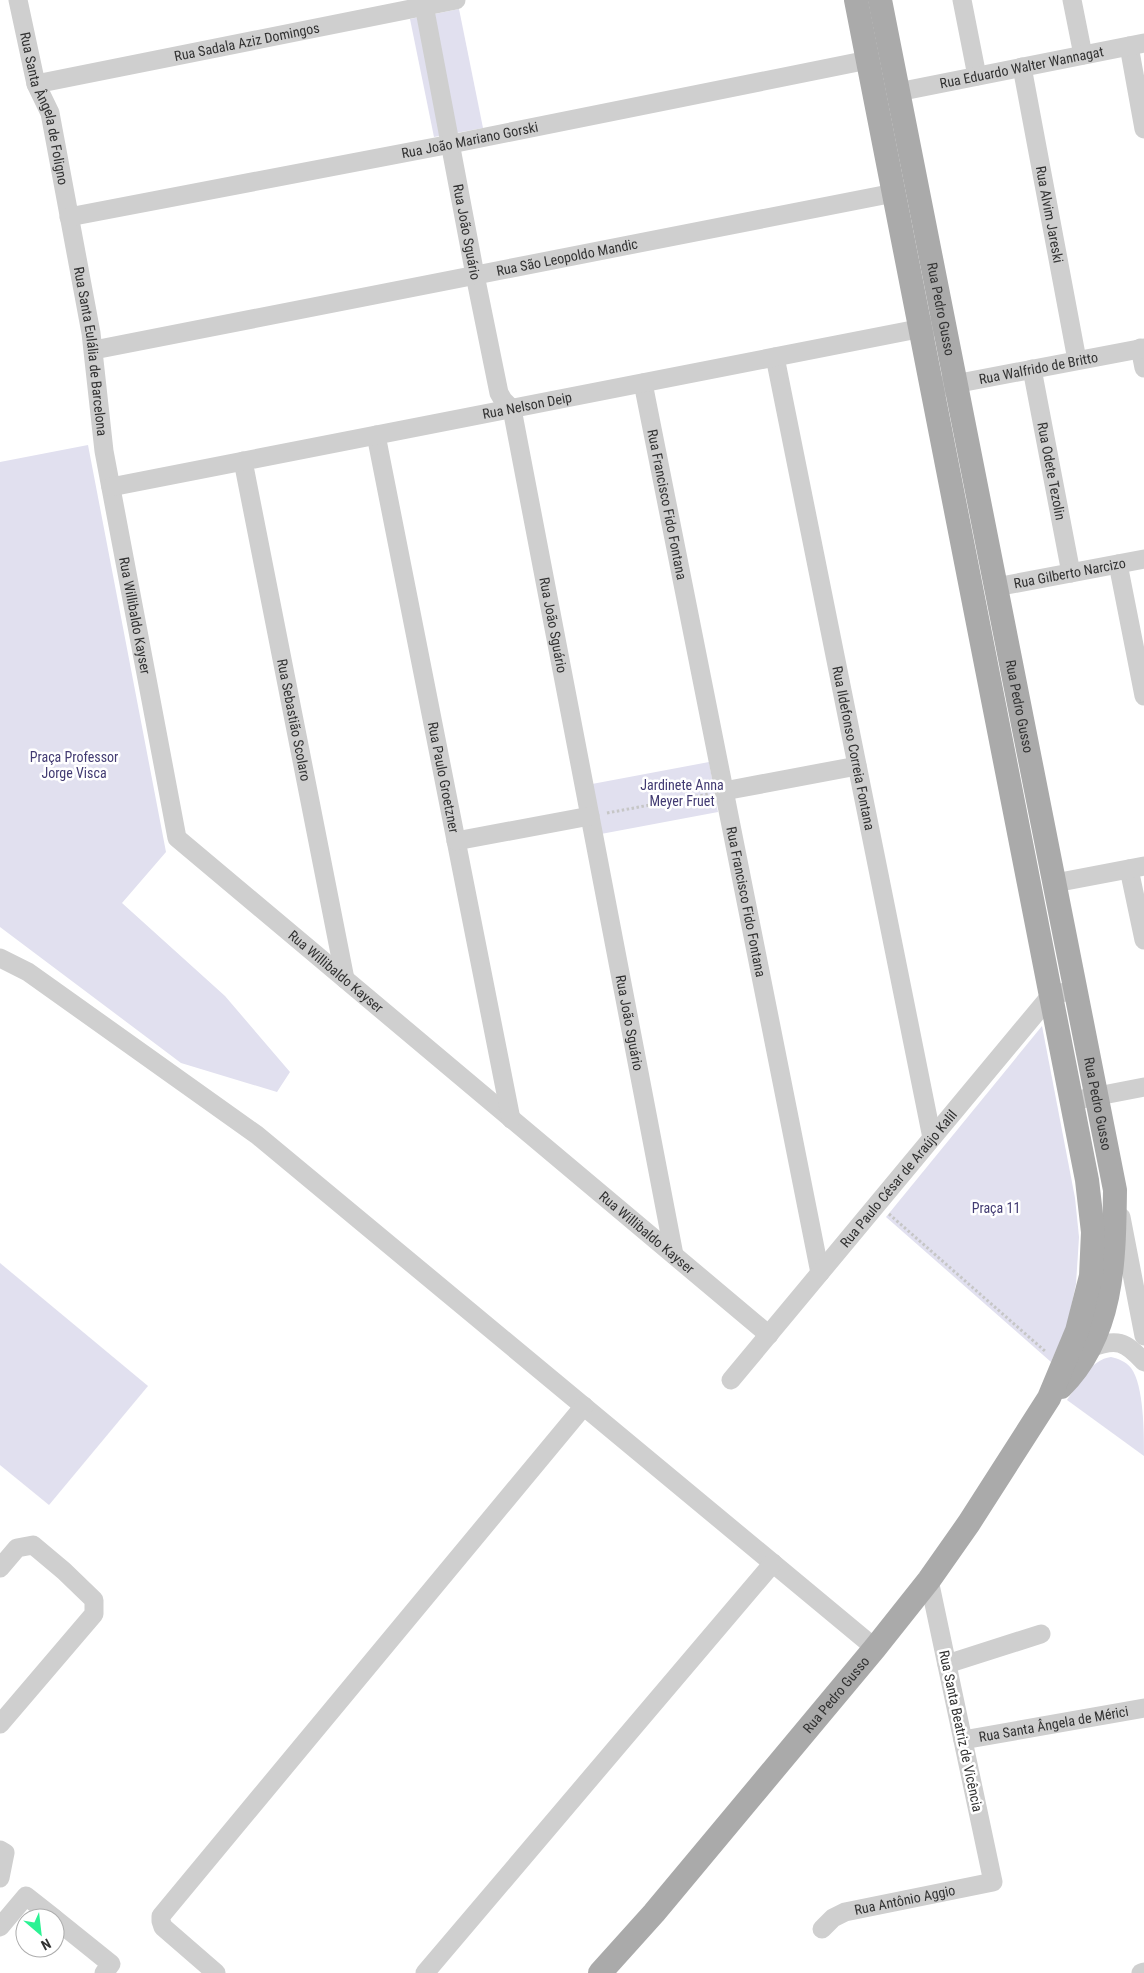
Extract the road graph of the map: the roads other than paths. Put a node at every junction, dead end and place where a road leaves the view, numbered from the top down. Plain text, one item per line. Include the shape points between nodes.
1 (18, 0) edge
2 (456, 0) edge
3 (856, 0) edge
4 (880, 0) edge
5 (962, 0) edge
6 (1072, 0) edge
7 (424, 3) edge
8 (1136, 44) edge
9 (1083, 55) junction
10 (868, 60) junction
11 (1022, 67) junction
12 (977, 76) junction
13 (36, 84) junction
14 (898, 92) junction
15 (1144, 129) edge
16 (451, 144) junction
17 (894, 193) junction
18 (69, 217) junction
19 (475, 275) junction
20 (944, 324) junction
21 (921, 329) junction
22 (1142, 348) edge
23 (94, 350) junction
24 (775, 358) junction
25 (1077, 360) junction
26 (1144, 368) edge
27 (1032, 369) junction
28 (643, 383) junction
29 (956, 384) junction
30 (932, 388) junction
31 (512, 409) junction
32 (376, 435) junction
33 (242, 461) junction
34 (110, 487) junction
35 (1144, 559) edge
36 (1118, 564) junction
37 (1071, 573) junction
38 (996, 587) junction
39 (1144, 696) edge
40 (857, 766) junction
41 (724, 791) junction
42 (590, 816) junction
43 (456, 841) junction
44 (1137, 867) edge
45 (1054, 883) junction
46 (1144, 940) edge
47 (0, 958) edge
48 (345, 979) junction
49 (1076, 990) junction
50 (1051, 995) junction
51 (1144, 1087) edge
52 (1096, 1096) junction
53 (1072, 1101) junction
54 (511, 1119) junction
55 (932, 1138) junction
56 (1115, 1190) junction
57 (674, 1255) junction
58 (820, 1273) junction
59 (769, 1335) junction
60 (1144, 1336) edge
61 (1090, 1348) junction
62 (1144, 1362) edge
63 (731, 1380) dead end
64 (1049, 1398) junction
65 (584, 1406) junction
66 (773, 1563) junction
67 (0, 1568) edge
68 (929, 1580) junction
69 (1041, 1634) dead end
70 (875, 1648) junction
71 (947, 1664) junction
72 (1144, 1708) edge
73 (0, 1724) edge
74 (963, 1740) junction
75 (0, 1850) edge
76 (0, 1878) edge
77 (993, 1882) joint
78 (16, 1908) edge
79 (41, 1908) edge
80 (15, 1909) edge
81 (0, 1927) edge
82 (65, 1928) edge
83 (822, 1929) dead end
84 (104, 1973) edge
85 (216, 1973) edge
86 (425, 1973) edge
87 (600, 1973) edge

1 - 13 street, Rua Santa Ângela de Foligno
2 - 7 street, Rua Sadala Aziz Domingos
3 - 10 main road, Rua Pedro Gusso
4 - 14 main road, Rua Pedro Gusso
5 - 12 street
6 - 9 street
7 - 13 street, Rua Sadala Aziz Domingos
7 - 16 street, Rua João Sguário
8 - 9 street, Rua Eduardo Walter Wannagat
8 - 15 street
9 - 11 street, Rua Eduardo Walter Wannagat
10 - 16 street, Rua João Mariano Gorski
10 - 17 main road, Rua Pedro Gusso
11 - 12 street, Rua Eduardo Walter Wannagat
11 - 25 street, Rua Alvim Jareski
12 - 14 street, Rua Eduardo Walter Wannagat
13 - 18 street, Rua Santa Ângela de Foligno via 50,113
14 - 20 main road, Rua Pedro Gusso
16 - 18 street, Rua João Mariano Gorski
16 - 19 street, Rua João Sguário
17 - 19 street, Rua São Leopoldo Mandic
17 - 21 main road, Rua Pedro Gusso
18 - 23 street, Rua Santa Eulália de Barcelona
19 - 23 street, Rua São Leopoldo Mandic
19 - 31 street, Rua João Sguário via 499,393
20 - 21 street, Rua Nelson Deip
20 - 29 main road, Rua Pedro Gusso
21 - 24 street, Rua Nelson Deip
21 - 30 main road, Rua Pedro Gusso
22 - 25 street, Rua Walfrido de Britto
22 - 26 street
23 - 34 street, Rua Santa Eulália de Barcelona via 101,436
24 - 28 street, Rua Nelson Deip
24 - 40 street, Rua Ildefonso Correia Fontana
25 - 27 street, Rua Walfrido de Britto
27 - 29 street, Rua Walfrido de Britto
27 - 37 street, Rua Odete Tezolin
28 - 31 street, Rua Nelson Deip
28 - 41 street, Rua Francisco Fido Fontana
29 - 30 street, Rua Walfrido de Britto
29 - 38 main road, Rua Pedro Gusso
30 - 50 main road, Rua Pedro Gusso
31 - 32 street, Rua Nelson Deip
31 - 42 street, Rua João Sguário
32 - 33 street, Rua Nelson Deip
32 - 43 street, Rua Paulo Groetzner
33 - 34 street, Rua Nelson Deip
33 - 48 street, Rua Sebastião Scolaro
34 - 48 street, Rua Willibaldo Kayser via 177,838
35 - 36 street, Rua Gilberto Narcizo
36 - 37 street, Rua Gilberto Narcizo
36 - 39 street
37 - 38 street, Rua Gilberto Narcizo
38 - 45 main road, Rua Pedro Gusso
40 - 41 street
40 - 55 street, Rua Ildefonso Correia Fontana
41 - 58 street, Rua Francisco Fido Fontana
42 - 43 street
42 - 57 street, Rua João Sguário
43 - 54 street, Rua Paulo Groetzner
44 - 45 street
44 - 46 street
45 - 49 main road, Rua Pedro Gusso
47 - 65 street via 28,972 257,1135
48 - 54 street, Rua Willibaldo Kayser
49 - 50 street
49 - 52 main road, Rua Pedro Gusso
50 - 53 main road, Rua Pedro Gusso
50 - 55 street, Rua Paulo César de Araújo Kalil
51 - 52 street
52 - 53 street
52 - 56 main road, Rua Pedro Gusso
53 - 64 main road, Rua Pedro Gusso via 1092,1208 1093,1256 1083,1313
54 - 57 street, Rua Willibaldo Kayser
55 - 58 street, Rua Paulo César de Araújo Kalil
56 - 60 street
56 - 61 main road, Rua Pedro Gusso via 1110,1285
57 - 59 street, Rua Willibaldo Kayser
58 - 59 street, Rua Paulo César de Araújo Kalil
59 - 63 street, Rua Paulo César de Araújo Kalil
61 - 62 street via 1106,1342 1118,1342
61 - 64 main road, Rua Pedro Gusso via 1074,1373
64 - 68 main road, Rua Pedro Gusso
65 - 66 street
65 - 85 street via 161,1916 163,1927
66 - 70 street
66 - 86 street
67 - 73 street via 17,1548 33,1545 94,1600 94,1614
68 - 70 main road, Rua Pedro Gusso
68 - 71 street, Rua Santa Beatriz de Vicência
69 - 71 street
70 - 87 main road, Rua Pedro Gusso
71 - 74 street, Rua Santa Beatriz de Vicência
72 - 74 street, Rua Santa Ângela de Mérici
74 - 77 street, Rua Santa Beatriz de Vicência
75 - 76 street via 5,1854
77 - 83 street, Rua Antônio Aggio via 845,1912
78 - 79 street via 26,1896
80 - 81 street
82 - 84 street via 111,1964

